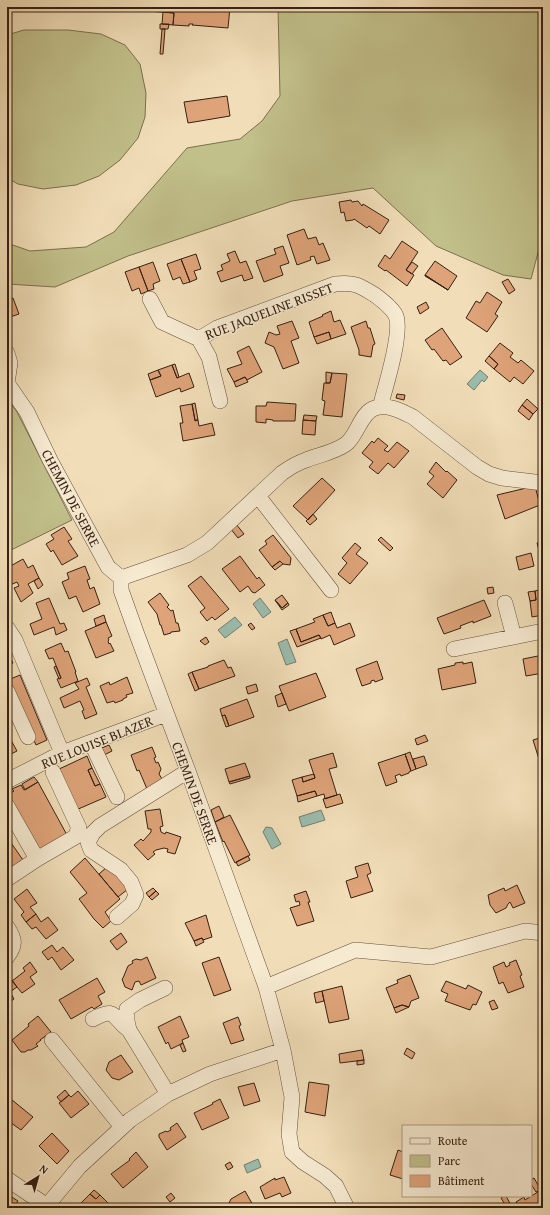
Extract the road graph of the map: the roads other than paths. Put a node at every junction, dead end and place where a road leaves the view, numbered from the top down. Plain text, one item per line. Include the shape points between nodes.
1 (150, 299) dead end
2 (199, 339) junction
3 (7, 353) edge
4 (8, 383) edge
5 (220, 401) dead end
6 (380, 407) junction
7 (543, 482) edge
8 (258, 496) junction
9 (121, 578) junction
10 (331, 590) dead end
11 (505, 604) dead end
12 (7, 628) edge
13 (543, 631) edge
14 (514, 637) junction
15 (454, 649) dead end
16 (7, 691) edge
17 (166, 714) junction
18 (28, 737) dead end
19 (91, 742) junction
20 (62, 753) junction
21 (188, 771) junction
22 (53, 772) dead end
23 (7, 781) edge
24 (116, 797) dead end
25 (7, 806) edge
26 (37, 859) junction
27 (7, 879) edge
28 (117, 917) dead end
29 (7, 927) edge
30 (543, 933) edge
31 (7, 956) edge
32 (266, 987) junction
33 (165, 988) dead end
34 (93, 1019) dead end
35 (129, 1030) junction
36 (52, 1040) dead end
37 (283, 1050) junction
38 (168, 1094) junction
39 (122, 1127) junction
40 (7, 1179) edge
41 (48, 1207) edge
42 (346, 1208) edge

1 - 2 street via 162,322
2 - 5 street, RUE JAQUELINE RISSET via 208,357
2 - 6 street, RUE JAQUELINE RISSET via 217,328 336,284 348,282 361,286 385,302 396,315 398,327
3 - 4 street via 10,363
4 - 9 street, CHEMIN DE SERRE via 27,412 108,567
6 - 7 street via 401,411 413,417 489,474 502,478
6 - 8 street via 372,409 366,415 348,443 294,465
8 - 9 street via 207,543 187,555
8 - 10 street
9 - 17 street, CHEMIN DE SERRE via 121,590
11 - 14 street
12 - 20 street via 15,640
13 - 14 street
14 - 15 street
16 - 18 street
17 - 19 street, RUE LOUISE BLAZER
17 - 21 street, CHEMIN DE SERRE
19 - 20 street, RUE LOUISE BLAZER
19 - 24 street
20 - 23 street, RUE LOUISE BLAZER
21 - 28 street via 100,826 88,842 91,850 121,870 131,882 136,895 132,904
21 - 32 street, CHEMIN DE SERRE
22 - 26 street via 79,828 75,837
25 - 26 street
26 - 27 street
29 - 31 street via 13,936 13,948
30 - 32 street via 525,931 431,957 355,950
32 - 37 street, CHEMIN DE SERRE
33 - 35 street via 127,1009
34 - 35 street via 108,1013 113,1014
35 - 38 street
36 - 39 street
37 - 38 street via 210,1074
37 - 42 street, CHEMIN DE SERRE via 292,1097 289,1134 292,1152 336,1186
38 - 39 street
39 - 41 street via 80,1166
40 - 41 street

